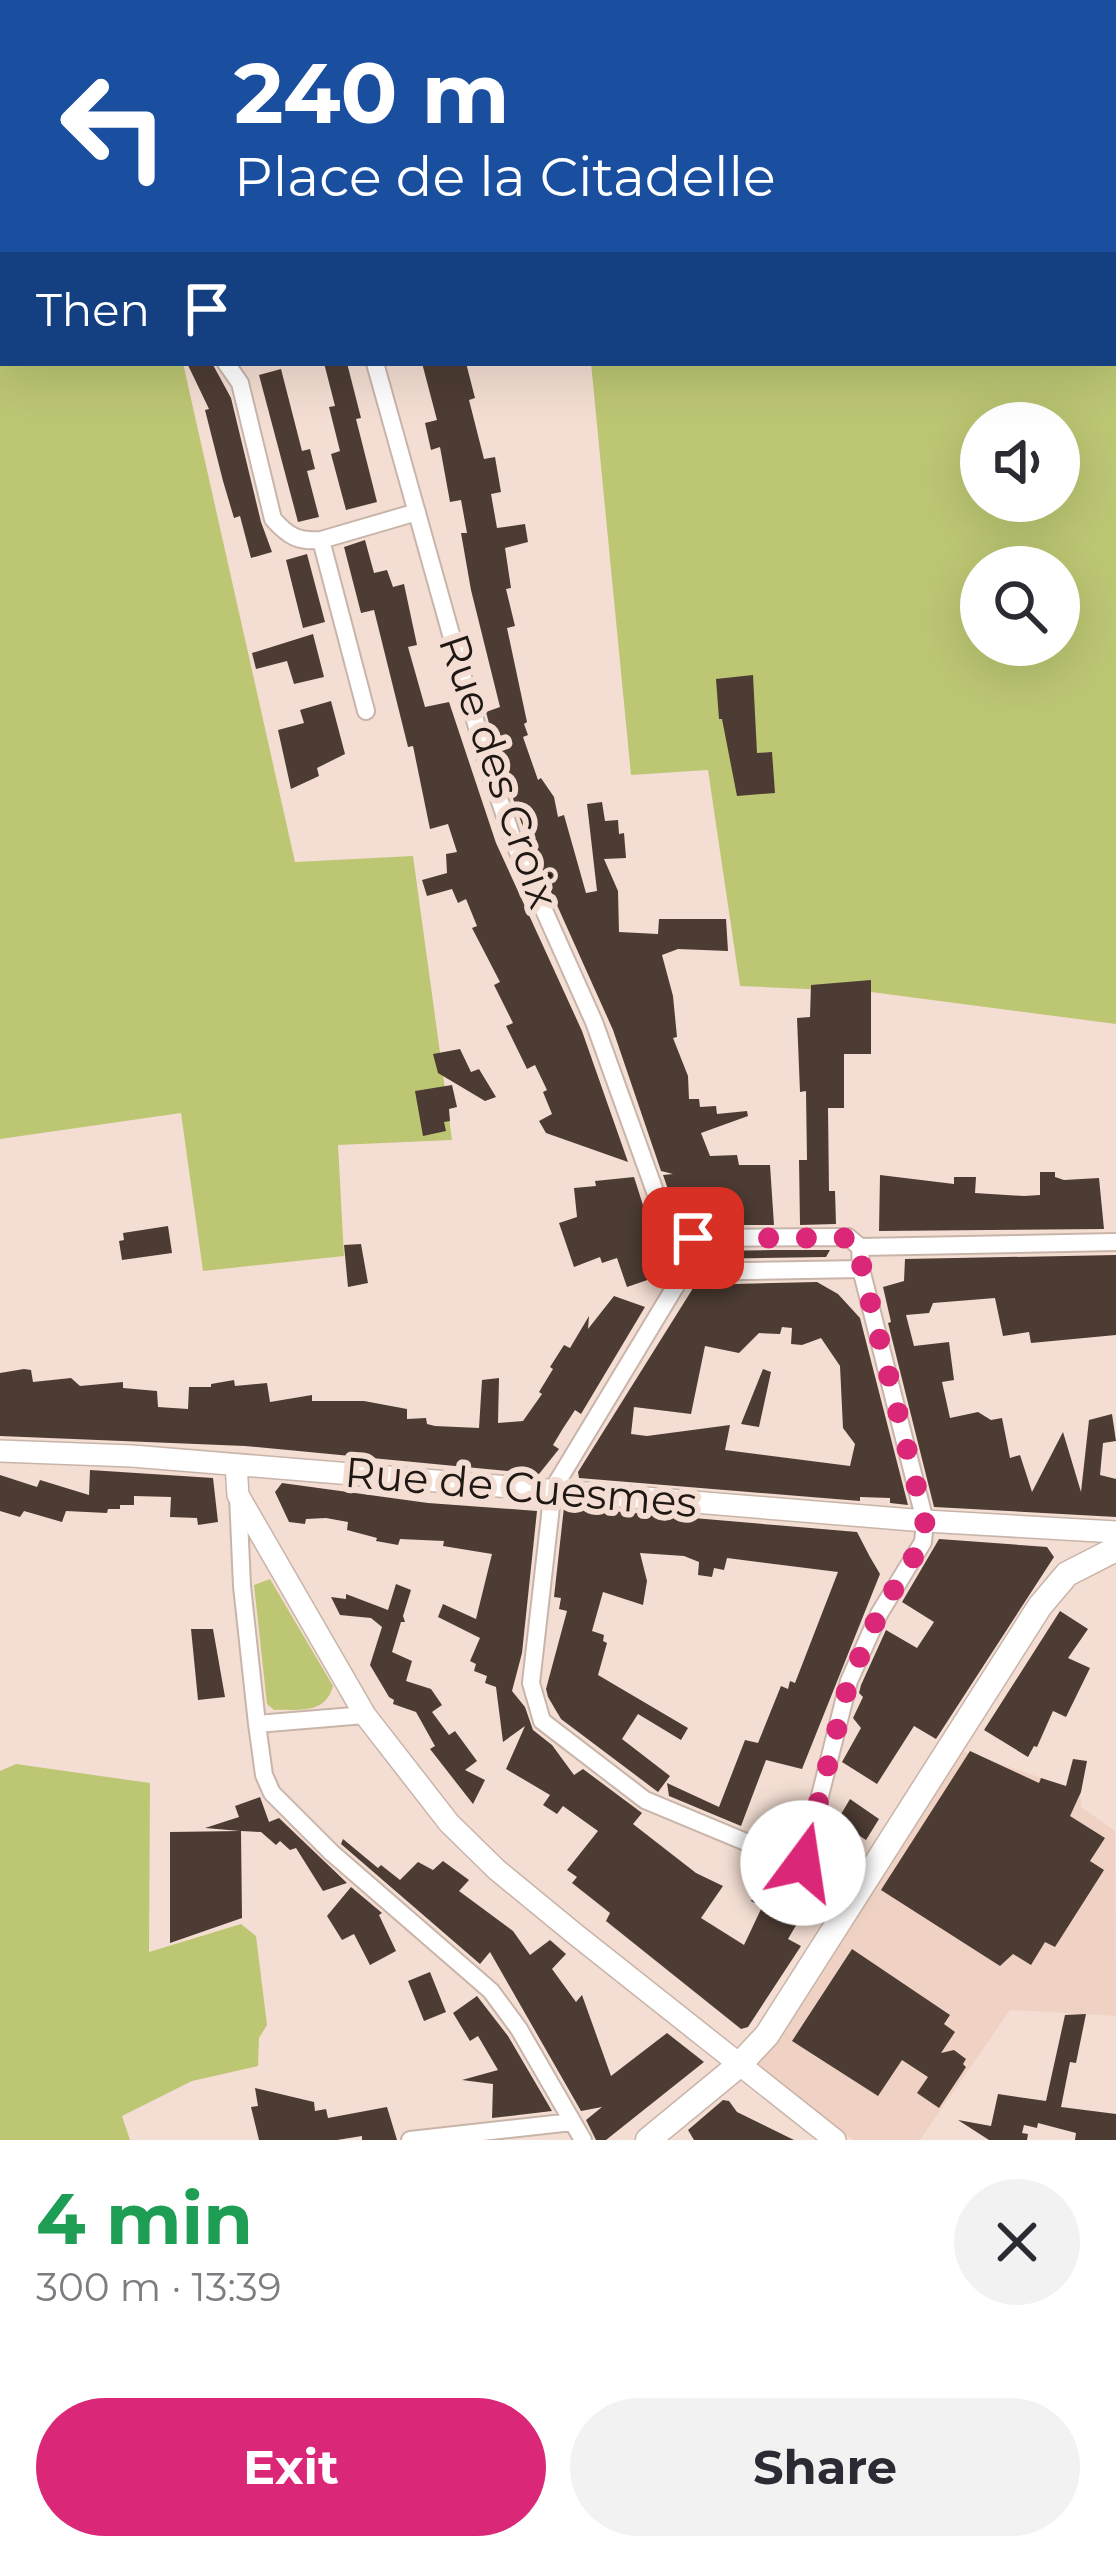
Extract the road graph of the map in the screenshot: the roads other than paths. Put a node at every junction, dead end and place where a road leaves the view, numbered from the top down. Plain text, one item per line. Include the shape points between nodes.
1 (228, 366) edge
2 (376, 366) edge
3 (417, 512) junction
4 (321, 540) junction
5 (366, 711) dead end
6 (671, 1238) junction
7 (1116, 1242) edge
8 (860, 1247) junction
9 (862, 1269) junction
10 (684, 1272) junction
11 (0, 1450) edge
12 (236, 1465) junction
13 (553, 1489) junction
14 (238, 1495) junction
15 (925, 1521) junction
16 (1116, 1532) edge
17 (1116, 1549) edge
18 (291, 1582) junction
19 (242, 1586) junction
20 (365, 1715) junction
21 (257, 1724) junction
22 (803, 1863) junction
23 (860, 1890) junction
24 (739, 2065) junction
25 (572, 2122) junction
26 (652, 2138) edge
27 (410, 2140) edge
28 (583, 2140) edge
29 (835, 2140) edge

1 - 4 street via 240,383 273,519 301,542
2 - 3 street, Rue des Croix
3 - 4 street
3 - 6 street, Rue des Croix via 514,843 594,1022
4 - 5 street
6 - 8 street via 848,1238
6 - 10 street, Rue des Croix
7 - 8 street
8 - 9 street
9 - 10 street
9 - 15 street
10 - 13 street
11 - 12 street, Rue de Cuesmes
12 - 13 street, Rue de Cuesmes
12 - 14 street
13 - 15 street, Rue de Cuesmes
13 - 22 street via 531,1683 542,1721 645,1800
14 - 18 street
14 - 19 street
15 - 16 street, Rue de Cuesmes
15 - 22 street via 923,1542 849,1681
17 - 23 main road via 1067,1574 1040,1606
18 - 19 street via 265,1569
18 - 20 street
19 - 21 street
20 - 21 street
20 - 24 street via 448,1823 496,1870
21 - 25 street via 272,1793 491,1991
22 - 23 street
23 - 24 main road
24 - 26 main road
24 - 29 street
25 - 27 street
25 - 28 street

